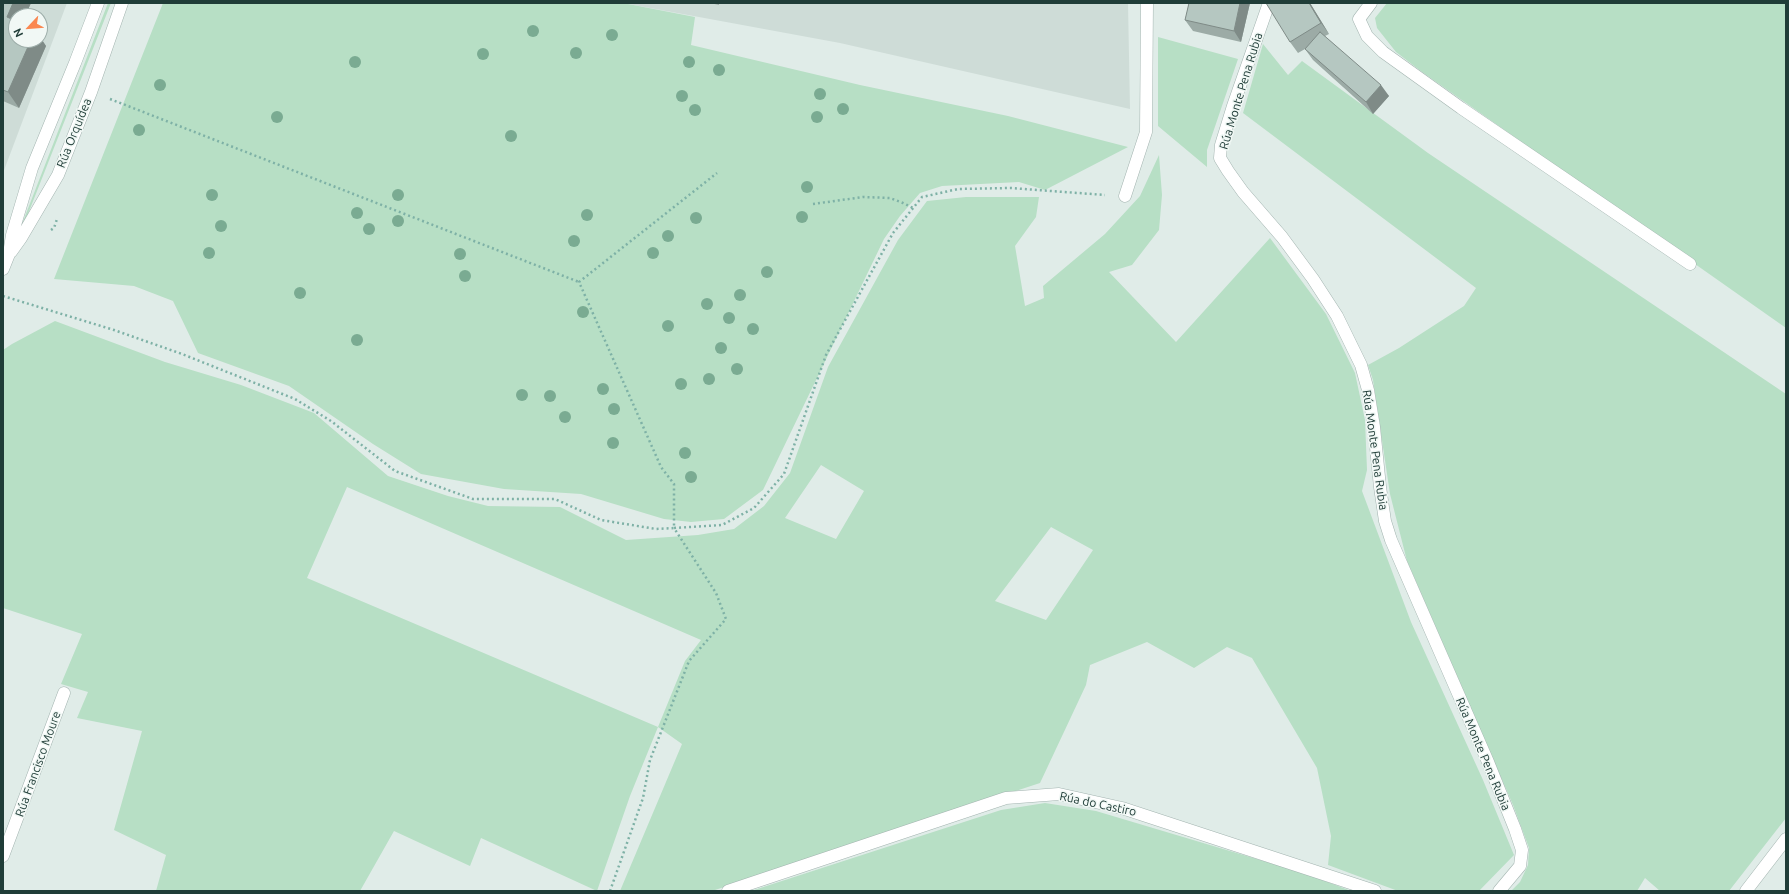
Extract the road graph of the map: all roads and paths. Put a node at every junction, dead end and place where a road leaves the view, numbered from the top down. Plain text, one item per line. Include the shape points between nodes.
1 (98, 3) edge
2 (122, 3) edge
3 (1147, 3) edge
4 (1269, 3) edge
5 (1371, 3) edge
6 (91, 92) junction
7 (717, 173) dead end
8 (1125, 196) joint
9 (813, 204) dead end
10 (913, 208) junction
11 (9, 254) junction
12 (1690, 264) dead end
13 (3, 270) edge
14 (579, 282) junction
15 (3, 296) edge
16 (674, 528) junction
17 (64, 694) dead end
18 (1786, 838) edge
19 (3, 856) edge
20 (610, 891) edge
21 (728, 891) edge
22 (1375, 891) edge
23 (1499, 891) edge
24 (1746, 891) edge

1 - 11 street, Rúa Orquídea via 32,168 12,235
2 - 6 street, Rúa Orquídea
3 - 8 street via 1146,132
4 - 23 street, Rúa Monte Pena Rubia via 1233,106 1221,144 1220,158 1313,279 1337,316 1360,365 1368,390 1385,521 1391,540 1488,762 1522,850 1520,866
5 - 12 street via 1359,19 1367,36 1383,52
6 - 11 street, Rúa Orquídea via 58,175
6 - 14 path
7 - 14 path
8 - 10 path via 1011,188 958,189 922,197
9 - 10 path via 876,197 890,198
10 - 16 path via 893,233 826,355 784,474 754,508 722,525
11 - 13 street, Rúa Orquídea
14 - 16 path via 661,467 674,484
15 - 16 path via 174,351 295,399 331,421 395,471 473,499 555,500 601,520 656,529
16 - 20 path via 716,592 726,619 689,661 650,760 642,798
17 - 19 street, Rúa Francisco Moure
18 - 24 street
21 - 22 street, Rúa do Castiro via 1006,798 1059,794 1122,808

